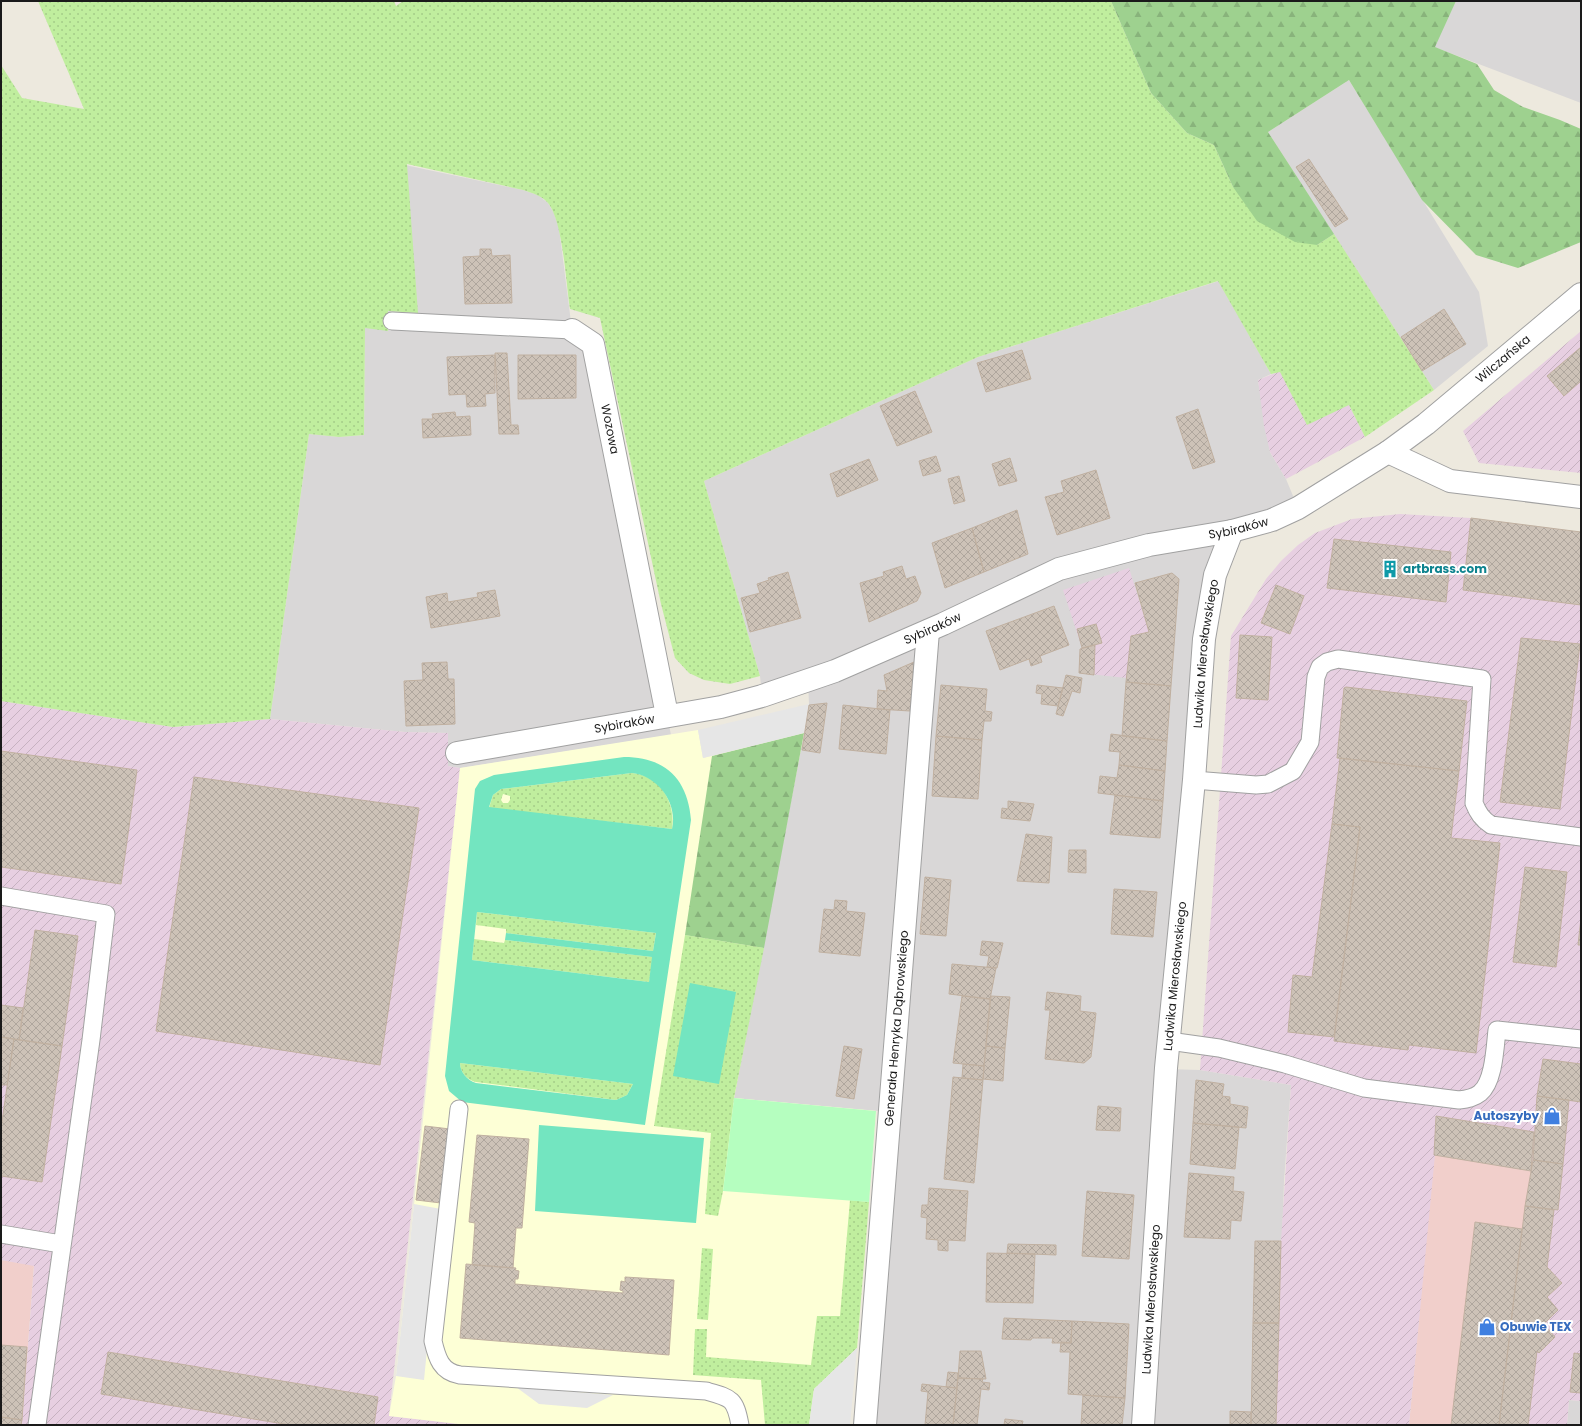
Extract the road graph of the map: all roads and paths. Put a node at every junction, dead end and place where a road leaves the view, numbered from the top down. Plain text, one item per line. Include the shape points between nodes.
1 (1581, 294) edge
2 (392, 321) dead end
3 (572, 330) joint
4 (1426, 424) joint
5 (1388, 452) junction
6 (1581, 497) edge
7 (1232, 531) junction
8 (928, 631) junction
9 (667, 716) junction
10 (457, 753) dead end
11 (1194, 780) junction
12 (1581, 837) edge
13 (1, 896) edge
14 (1581, 1039) edge
15 (1169, 1041) junction
16 (460, 1110) dead end
17 (1, 1234) edge
18 (61, 1244) junction
19 (37, 1425) edge
20 (740, 1425) edge
21 (865, 1425) edge
22 (1143, 1425) edge

1 - 4 street, Wilczańska
2 - 3 lane, Wozowa
3 - 9 street, Wozowa via 593,344
4 - 5 street, Sybiraków
5 - 6 street via 1450,481
5 - 7 street, Sybiraków via 1298,508 1272,520
7 - 8 street, Sybiraków via 1150,544 1058,569
7 - 11 street, Ludwika Mierosławskiego via 1215,575 1204,639
8 - 9 street, Sybiraków via 835,671 762,696 721,707
8 - 21 street, Generała Henryka Dąbrowskiego
9 - 10 street, Sybiraków
11 - 12 lane via 1262,785 1279,780 1293,771 1310,742 1316,678 1320,667 1328,662 1338,659 1482,679 1474,803 1477,811 1483,820 1491,825
11 - 15 street, Ludwika Mierosławskiego
13 - 18 lane via 106,914 91,1040
14 - 15 lane via 1497,1030 1488,1084 1481,1093 1472,1098 1459,1100 1364,1088 1285,1064 1226,1050
15 - 22 street, Ludwika Mierosławskiego
16 - 20 lane via 432,1341 437,1358 450,1374 706,1391 725,1396 737,1406
17 - 18 lane
18 - 19 lane

